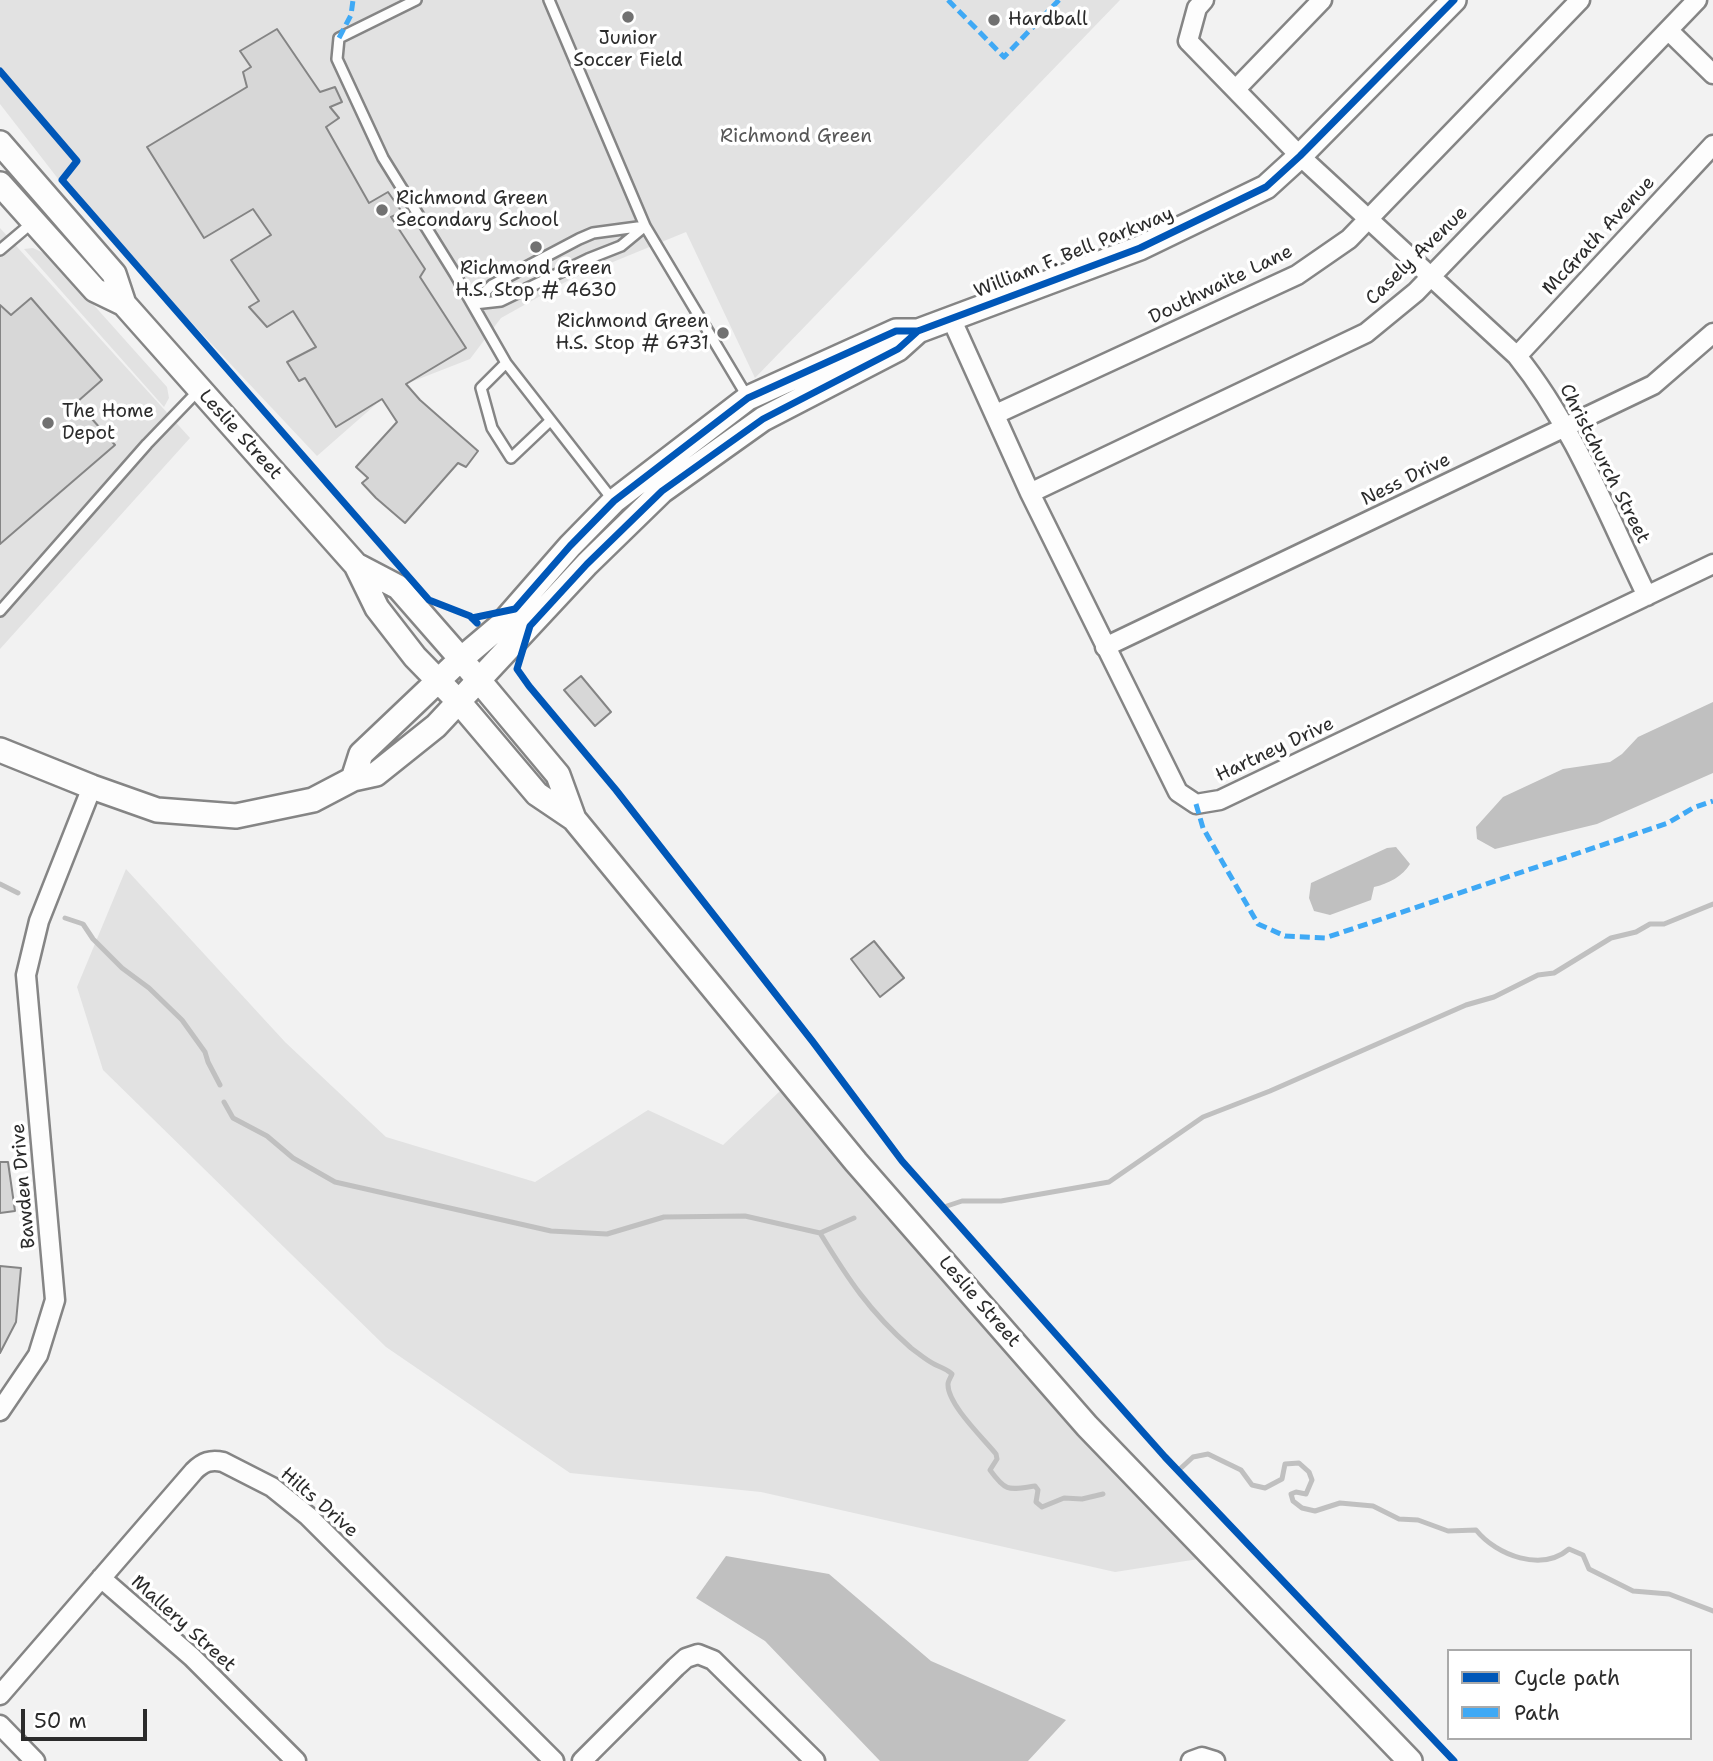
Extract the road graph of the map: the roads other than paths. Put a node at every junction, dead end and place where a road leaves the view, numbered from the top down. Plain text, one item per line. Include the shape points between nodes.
1 (416, 0) edge
2 (549, 0) edge
3 (1204, 0) edge
4 (1322, 0) edge
5 (1454, 0) edge
6 (1580, 0) edge
7 (1697, 0) edge
8 (1668, 30) junction
9 (1713, 74) edge
10 (1236, 89) junction
11 (0, 143) edge
12 (1713, 145) edge
13 (1300, 156) junction
14 (0, 184) edge
15 (1370, 220) junction
16 (34, 221) junction
17 (645, 226) junction
18 (0, 250) edge
19 (1430, 276) junction
20 (124, 304) junction
21 (473, 304) junction
22 (951, 318) junction
23 (918, 331) junction
24 (1713, 333) edge
25 (1517, 356) junction
26 (506, 363) junction
27 (200, 390) junction
28 (748, 398) junction
29 (996, 414) junction
30 (763, 419) junction
31 (550, 421) junction
32 (1566, 427) junction
33 (1030, 494) junction
34 (614, 501) junction
35 (1713, 564) edge
36 (356, 565) junction
37 (1647, 596) junction
38 (0, 611) edge
39 (1105, 647) junction
40 (461, 659) junction
41 (439, 680) junction
42 (479, 681) junction
43 (459, 702) junction
44 (0, 750) edge
45 (353, 779) junction
46 (92, 787) junction
47 (574, 819) junction
48 (0, 1411) edge
49 (101, 1578) junction
50 (0, 1695) edge
51 (0, 1725) edge
52 (35, 1761) edge
53 (296, 1761) edge
54 (554, 1761) edge
55 (582, 1761) edge
56 (815, 1761) edge
57 (1191, 1761) edge
58 (1215, 1761) edge
59 (1410, 1761) edge

1 - 21 lane via 339,38 337,59 383,158
2 - 17 lane
3 - 10 street, Christchurch Street via 1197,8 1188,41
4 - 10 street
5 - 13 main road, William F. Bell Parkway
6 - 15 street, Douthwaite Lane
7 - 8 street, Casely Avenue
8 - 9 street
8 - 19 street, Casely Avenue
10 - 13 street, Christchurch Street
11 - 20 main road, Leslie Street via 114,274
12 - 25 street, McGrath Avenue
13 - 15 street, Christchurch Street
13 - 22 main road, William F. Bell Parkway via 1266,187 1140,248
14 - 16 main road, Leslie Street
15 - 19 street, Christchurch Street
15 - 29 street, Douthwaite Lane via 1297,275
16 - 18 lane
16 - 20 main road, Leslie Street via 95,290
17 - 21 lane via 621,246 501,300
17 - 21 lane via 579,239 492,285
17 - 28 lane
19 - 25 street, Christchurch Street
19 - 33 street, Casely Avenue via 1366,333
20 - 27 main road, Leslie Street
21 - 26 lane
22 - 23 main road, William F. Bell Parkway
22 - 29 street, Hartney Drive
23 - 28 main road, William F. Bell Parkway via 896,331
23 - 30 main road, William F. Bell Parkway via 898,349
24 - 32 street, Ness Drive via 1653,386
25 - 32 street, Christchurch Street
26 - 31 lane
26 - 31 lane via 481,388 492,428 511,458
27 - 36 main road, Leslie Street
27 - 38 lane
28 - 30 street
28 - 34 main road, William F. Bell Parkway
29 - 33 street, Hartney Drive
30 - 42 main road, William F. Bell Parkway via 662,491
31 - 34 lane
32 - 37 street, Christchurch Street
32 - 39 street, Ness Drive
33 - 39 street, Hartney Drive
34 - 40 main road, William F. Bell Parkway via 500,626
35 - 37 street, Hartney Drive
36 - 40 main road, Leslie Street via 398,587
36 - 41 main road, Leslie Street via 377,608
37 - 39 street, Hartney Drive via 1220,800 1196,804 1178,792
40 - 41 main road, William F. Bell Parkway
40 - 42 main road, Leslie Street
41 - 43 main road, Leslie Street
41 - 45 main road, William F. Bell Parkway via 361,754
42 - 43 main road, William F. Bell Parkway
42 - 47 main road, Leslie Street via 558,775
43 - 45 main road, William F. Bell Parkway via 376,774
43 - 47 main road, Leslie Street via 537,794
44 - 46 main road, William F. Bell Parkway
45 - 46 main road, William F. Bell Parkway via 313,800 236,816 157,810
46 - 48 street, Bawden Drive via 39,921 26,975 55,1300 38,1355
47 - 59 main road, Leslie Street via 856,1162 1087,1426
49 - 50 street, Hilts Drive
49 - 53 street, Mallery Street via 192,1657
49 - 54 street, Hilts Drive via 200,1465 223,1462 272,1487 307,1516
51 - 52 street
55 - 56 street via 676,1667 698,1654 713,1660
57 - 58 street via 1202,1757

